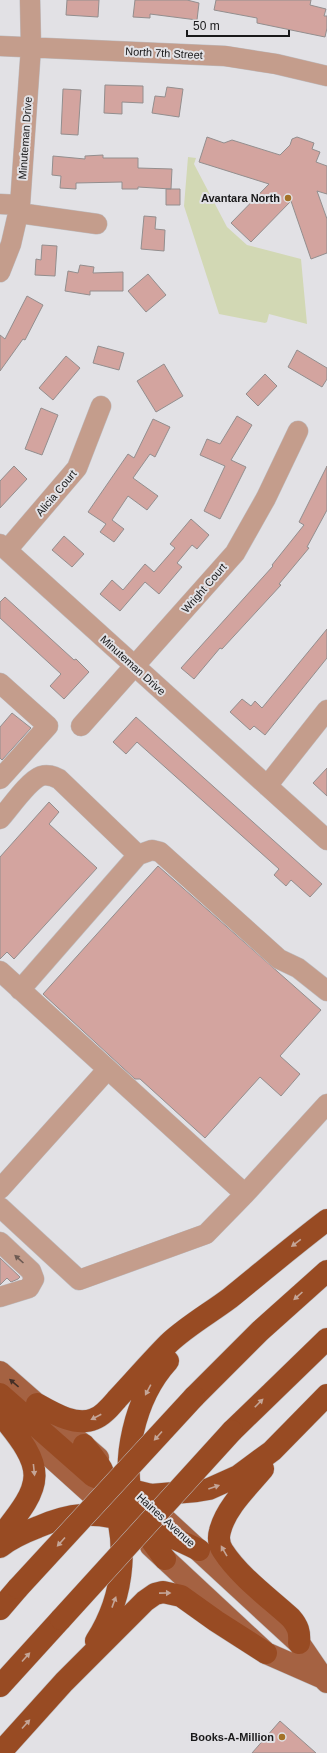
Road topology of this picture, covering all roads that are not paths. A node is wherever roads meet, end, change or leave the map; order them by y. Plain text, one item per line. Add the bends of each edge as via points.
1 (30, 0) edge
2 (0, 46) edge
3 (31, 47) junction
4 (327, 76) edge
5 (0, 204) edge
6 (19, 209) junction
7 (98, 224) dead end
8 (0, 272) edge
9 (101, 406) dead end
10 (298, 431) dead end
11 (4, 547) edge
12 (134, 667) junction
13 (0, 683) edge
14 (327, 710) edge
15 (81, 726) dead end
16 (0, 780) edge
17 (266, 786) junction
18 (0, 820) edge
19 (327, 840) edge
20 (138, 855) junction
21 (0, 971) edge
22 (20, 990) junction
23 (327, 991) edge
24 (107, 1070) junction
25 (327, 1104) edge
26 (0, 1189) edge
27 (245, 1194) junction
28 (2, 1215) edge
29 (327, 1220) edge
30 (0, 1242) edge
31 (60, 1262) junction
32 (327, 1271) edge
33 (0, 1297) edge
34 (229, 1298) junction
35 (0, 1307) edge
36 (327, 1339) edge
37 (0, 1372) edge
38 (0, 1394) edge
39 (327, 1395) edge
40 (38, 1404) junction
41 (0, 1413) edge
42 (84, 1445) junction
43 (106, 1482) junction
44 (132, 1489) junction
45 (119, 1519) junction
46 (144, 1527) junction
47 (0, 1538) edge
48 (0, 1547) edge
49 (199, 1550) junction
50 (165, 1559) junction
51 (0, 1609) edge
52 (299, 1642) junction
53 (266, 1653) junction
54 (326, 1678) edge
55 (64, 1682) junction
56 (0, 1686) edge
57 (0, 1753) edge

1 - 3 street, Minuteman Drive
2 - 3 street, North 7th Street
3 - 4 street, North 7th Street via 225,56
3 - 6 street, Minuteman Drive
5 - 6 street
6 - 7 street
6 - 8 street, Minuteman Drive via 11,244
9 - 11 street, Alicia Court via 78,468
10 - 12 street, Wright Court via 266,498 235,552
11 - 12 street, Minuteman Drive
12 - 15 street, Wright Court
12 - 17 street, Minuteman Drive
13 - 16 street via 48,726
14 - 17 street
17 - 19 street, Minuteman Drive
18 - 20 street via 40,776 50,775 59,779
20 - 22 street
20 - 23 street via 152,850 160,852 279,959 298,968
21 - 22 street
22 - 24 street
24 - 26 street
24 - 27 street
25 - 27 street
27 - 31 street via 206,1234 79,1280
28 - 31 street
29 -> 34 highway
33 -> 30 street via 29,1288 34,1279 31,1271
31 - 35 street via 32,1293 17,1303
32 -> 51 highway, bridge via 260,1331 194,1397
34 -> 40 highway via 169,1343 108,1409 94,1419 70,1419
34 -> 44 highway via 167,1363 149,1388 134,1429 129,1472
56 -> 36 highway, bridge via 232,1431
40 -> 37 main road, Haines Avenue
38 - 43 highway via 72,1459 93,1476
44 -> 39 highway via 151,1495 182,1493 209,1489 238,1476 272,1452
52 -> 39 highway via 300,1633 297,1625 230,1560 222,1550 219,1532 238,1498
40 - 42 main road, Haines Avenue
41 - 45 main road, Haines Avenue
41 -> 47 highway via 31,1457 35,1480 25,1505
42 - 43 highway via 101,1469
42 - 44 main road, Haines Avenue
43 - 44 highway
43 - 45 highway
44 - 46 highway via 135,1510
44 - 49 main road, Haines Avenue
45 - 46 highway
45 - 48 highway via 82,1515 66,1518 34,1528
45 - 50 main road, Haines Avenue
55 -> 45 highway via 105,1625 116,1594 123,1558
46 - 49 highway via 171,1536
46 - 50 highway
49 - 52 main road, Haines Avenue
50 - 53 main road, Haines Avenue
52 - 54 main road, Haines Avenue
53 - 54 main road, Haines Avenue
55 -> 53 highway via 145,1601 163,1592 181,1596
57 -> 55 highway

